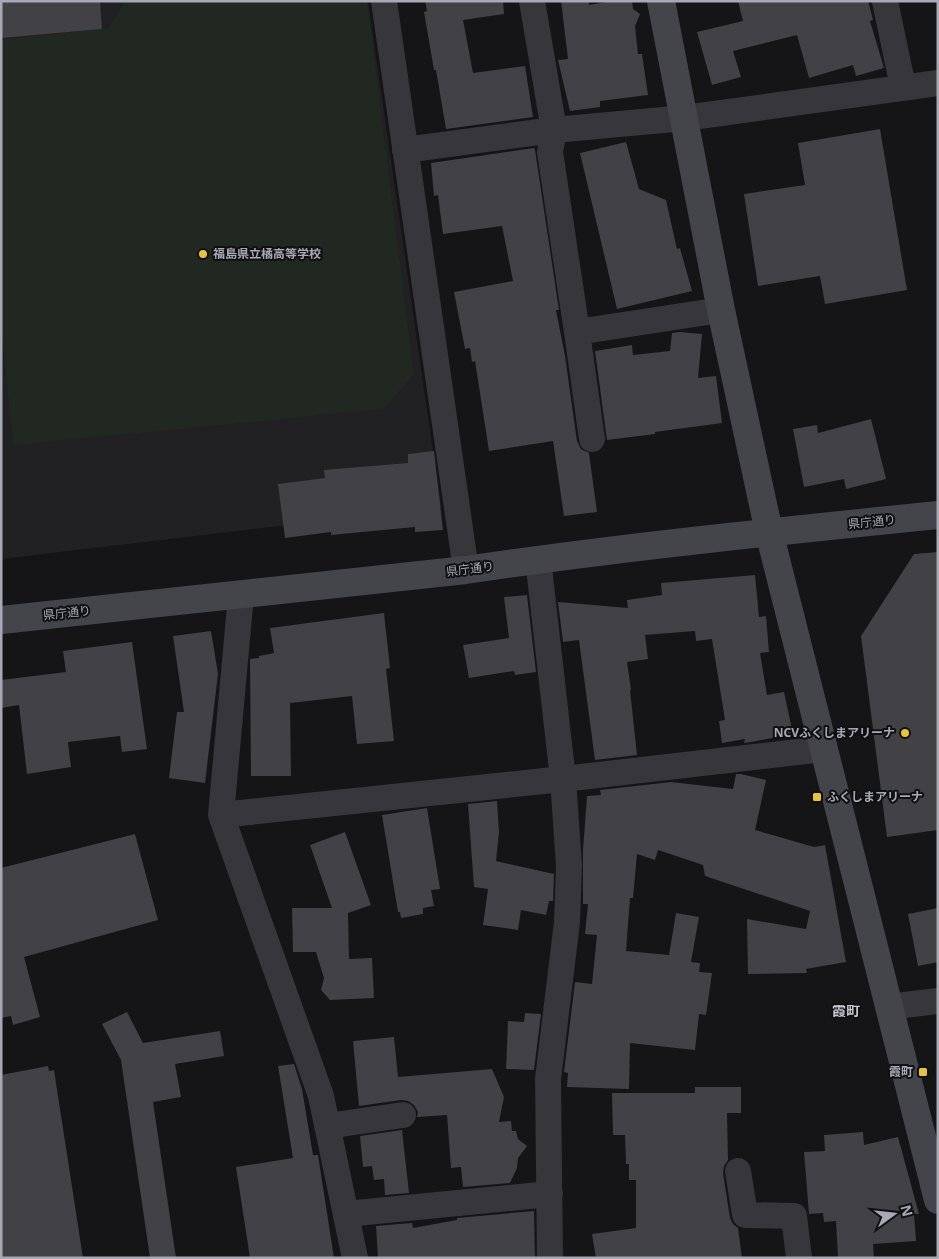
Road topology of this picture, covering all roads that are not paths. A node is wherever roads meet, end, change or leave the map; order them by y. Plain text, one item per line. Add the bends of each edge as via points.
1 (384, 1) edge
2 (532, 1) edge
3 (661, 1) edge
4 (885, 1) edge
5 (938, 83) edge
6 (903, 88) junction
7 (685, 118) junction
8 (554, 130) junction
9 (405, 150) junction
10 (721, 310) junction
11 (577, 332) junction
12 (592, 439) dead end
13 (938, 516) edge
14 (770, 532) junction
15 (538, 559) junction
16 (466, 570) junction
17 (241, 595) junction
18 (1, 620) edge
19 (824, 749) junction
20 (563, 779) junction
21 (220, 815) junction
22 (938, 1002) edge
23 (888, 1007) junction
24 (403, 1116) dead end
25 (327, 1126) junction
26 (738, 1171) dead end
27 (550, 1194) junction
28 (938, 1200) edge
29 (346, 1214) junction
30 (355, 1258) edge
31 (550, 1258) edge
32 (799, 1258) edge

1 - 9 street
2 - 8 street
3 - 7 street
4 - 6 street
5 - 6 street
6 - 7 street
7 - 8 street
7 - 10 street
8 - 9 street
8 - 11 street via 550,152
9 - 16 street
10 - 11 street
10 - 14 street
11 - 12 street
13 - 14 street, 県庁通り
14 - 15 street, 県庁通り
14 - 19 street
15 - 16 street, 県庁通り
15 - 20 street
16 - 17 street, 県庁通り
17 - 18 street, 県庁通り
17 - 21 street
19 - 20 street
19 - 23 street
20 - 21 street
20 - 27 street via 568,866 567,922 548,1079
21 - 25 street via 321,1096
22 - 23 street
23 - 28 street
24 - 25 street
25 - 29 street
26 - 32 street via 745,1215 794,1216
27 - 29 street
27 - 31 street
29 - 30 street

